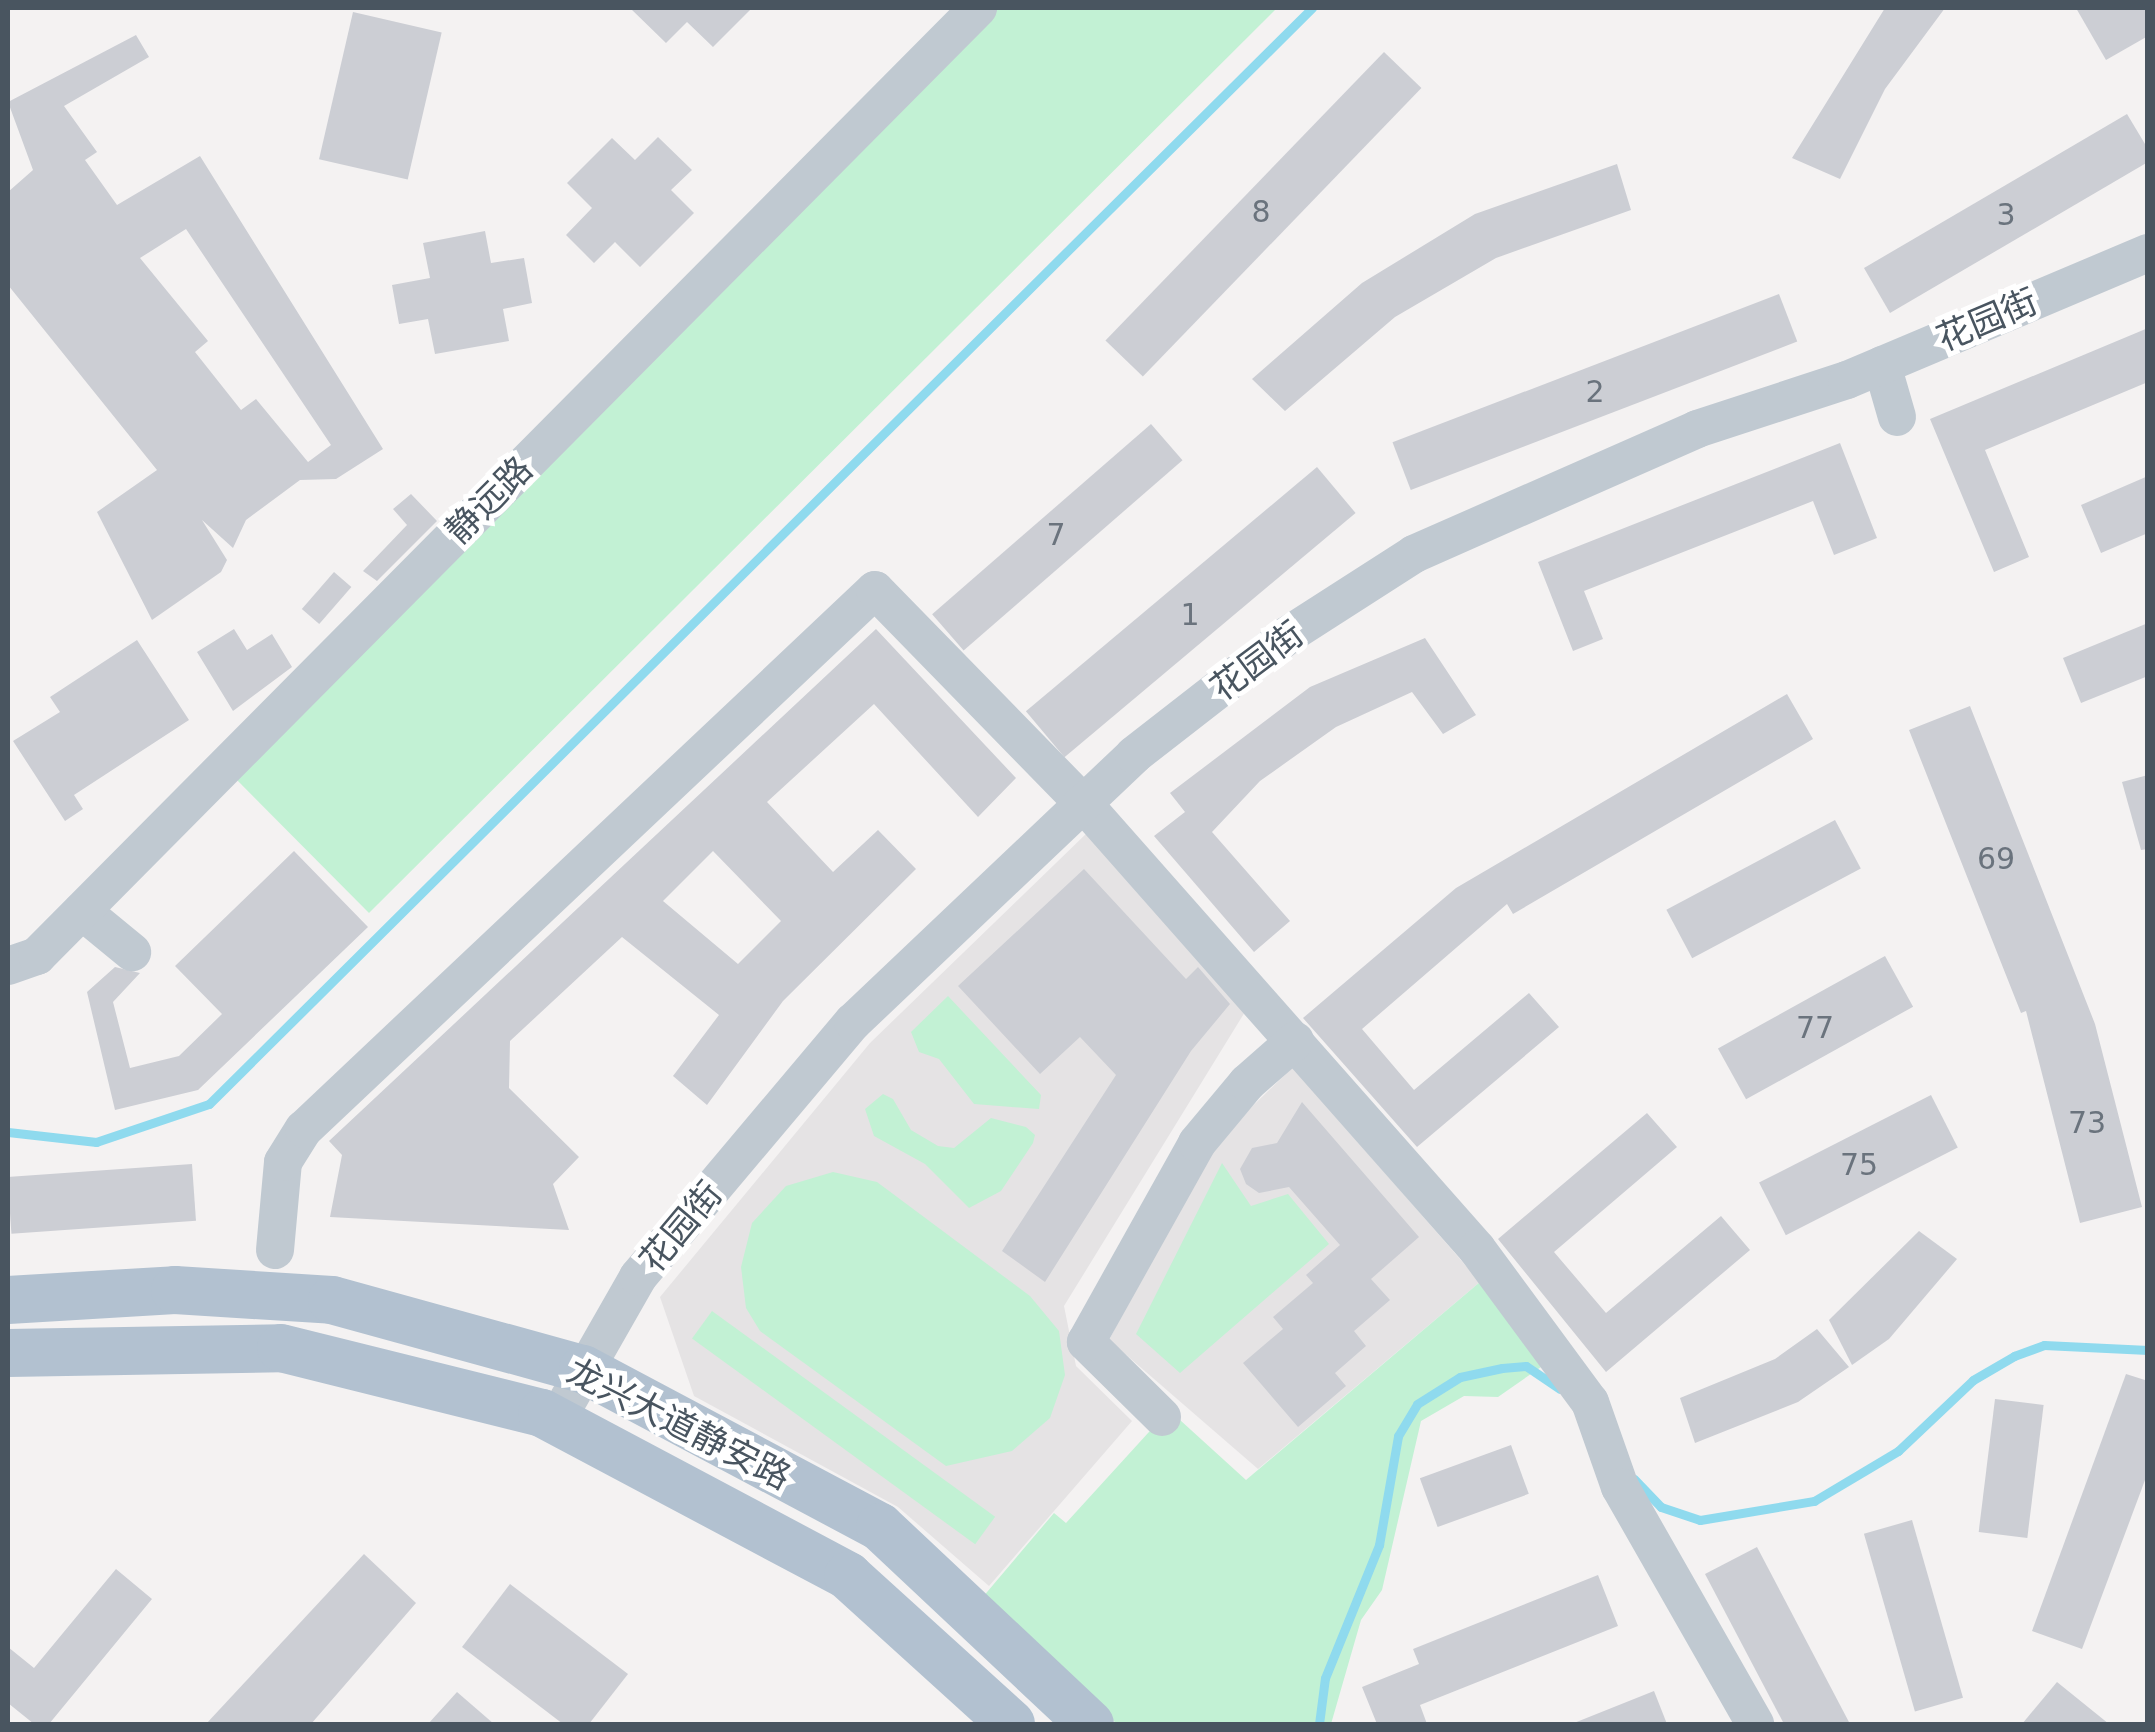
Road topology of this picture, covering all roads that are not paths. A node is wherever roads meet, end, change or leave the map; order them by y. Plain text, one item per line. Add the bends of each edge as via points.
1 (963, 12) edge
2 (2148, 254) edge
3 (1882, 365) junction
4 (1897, 417) dead end
5 (1083, 803) junction
6 (82, 911) junction
7 (132, 952) dead end
8 (8, 966) edge
9 (1295, 1041) junction
10 (276, 1250) dead end
11 (8, 1300) edge
12 (8, 1354) edge
13 (582, 1369) junction
14 (1162, 1418) dead end
15 (556, 1421) junction
16 (1012, 1724) edge
17 (1090, 1724) edge
18 (1754, 1724) edge

1 - 6 street, 静远路
2 - 3 street, 花园街
3 - 4 street
3 - 5 street, 花园街 via 1697,429 1414,554 1288,635
5 - 9 street
5 - 10 street via 875,590 304,1129 282,1162
5 - 13 street, 花园街 via 853,1022 638,1277
6 - 7 street
6 - 8 street, 静远路 via 38,956
9 - 14 street via 1197,1143 1086,1342
9 - 18 street via 1478,1249 1590,1402 1620,1487
11 - 13 main road, 龙兴大道静安路 via 175,1290 332,1300
12 - 15 main road, 龙兴大道静安路 via 281,1348
13 - 15 street, 花园街
13 - 17 main road, 龙兴大道静安路 via 880,1526
15 - 16 main road, 龙兴大道静安路 via 848,1576

